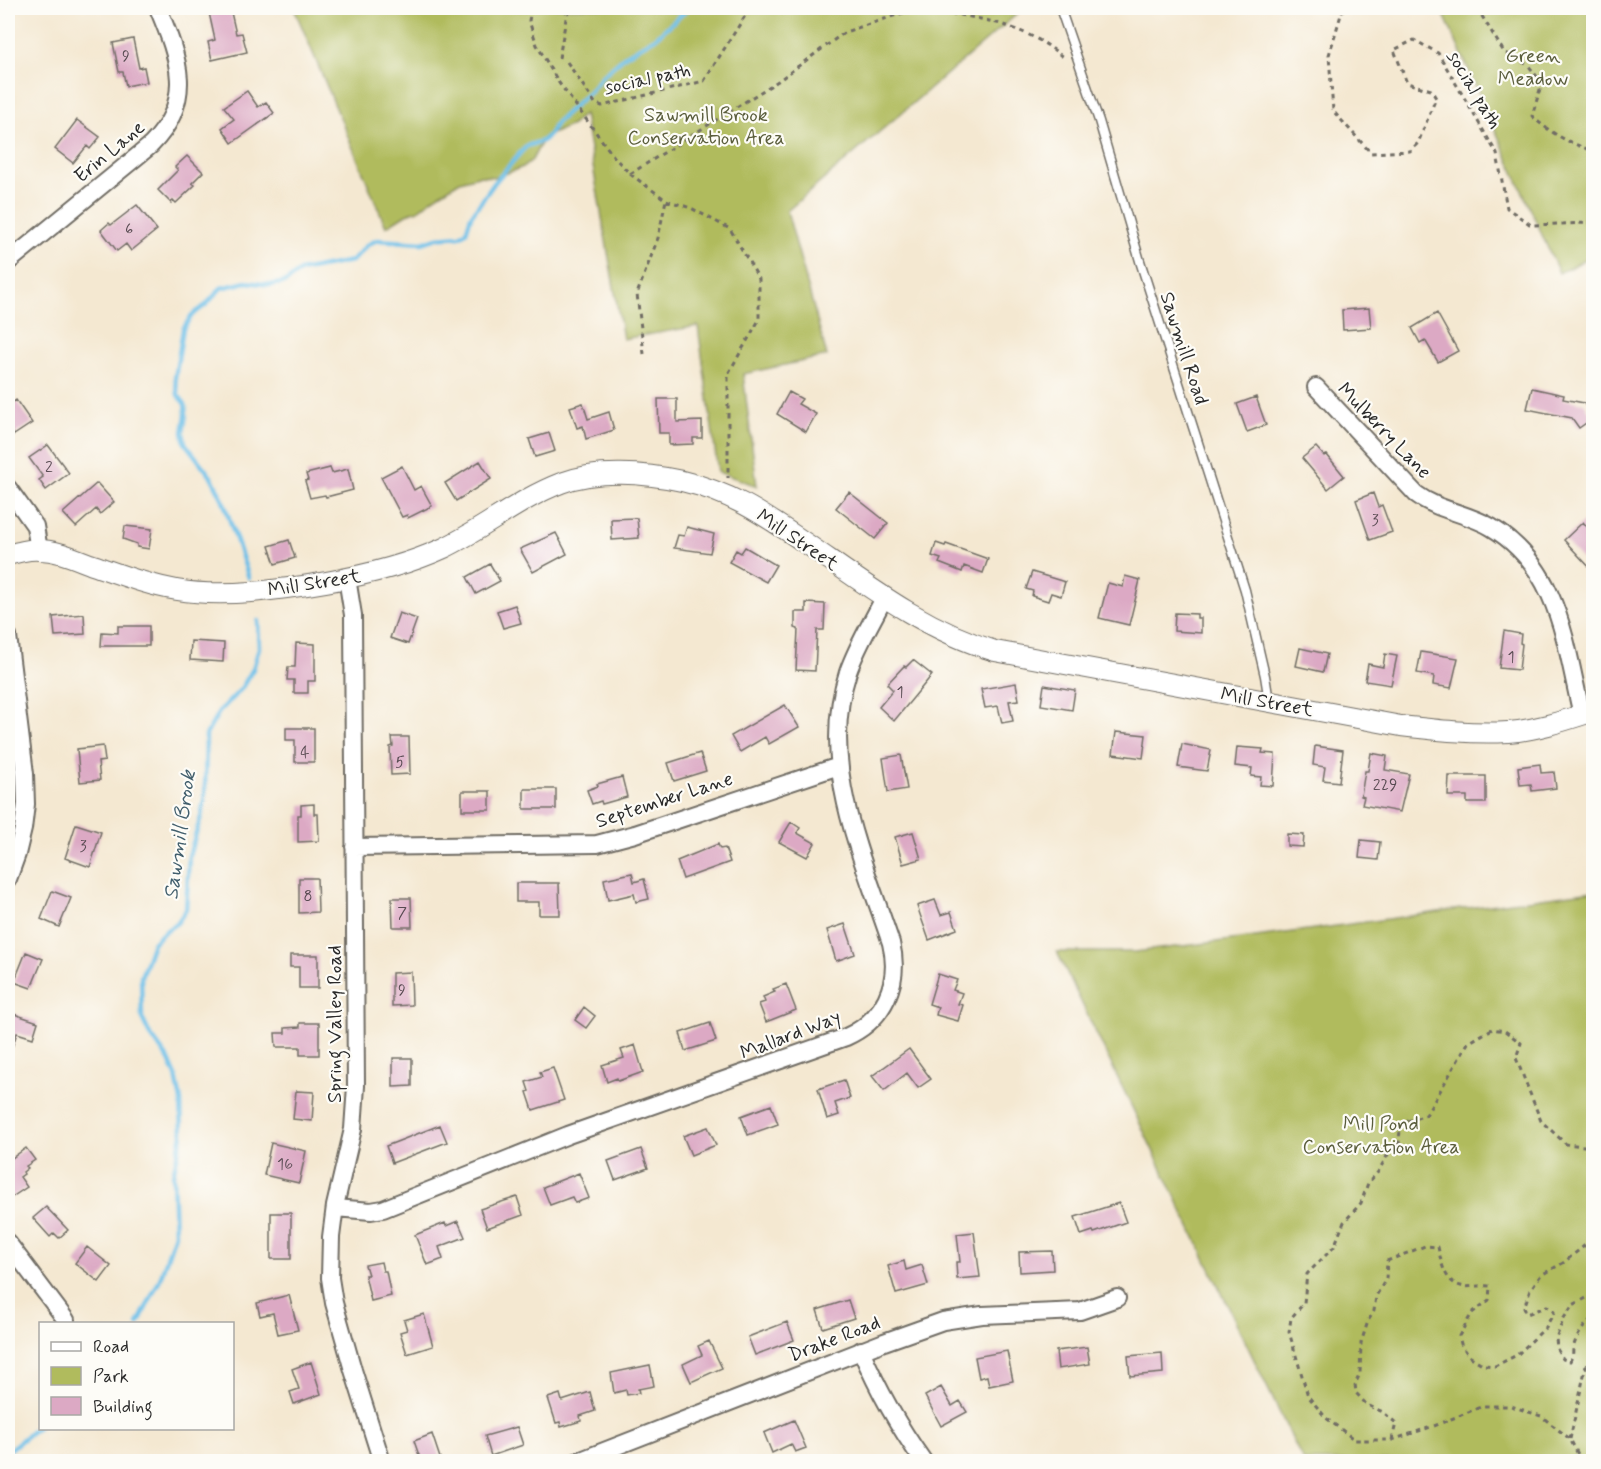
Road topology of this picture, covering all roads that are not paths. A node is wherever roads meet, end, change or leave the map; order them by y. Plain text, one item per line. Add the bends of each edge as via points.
1 (158, 8) edge
2 (1060, 8) edge
3 (8, 262) edge
4 (1316, 387) dead end
5 (8, 488) edge
6 (39, 550) junction
7 (8, 555) edge
8 (347, 578) junction
9 (884, 598) junction
10 (8, 636) edge
11 (1269, 701) junction
12 (1588, 713) edge
13 (839, 766) junction
14 (354, 847) junction
15 (8, 879) edge
16 (335, 1208) junction
17 (8, 1243) edge
18 (1117, 1298) dead end
19 (66, 1320) dead end
20 (861, 1350) junction
21 (382, 1461) edge
22 (576, 1461) edge
23 (924, 1461) edge

1 - 3 street, Erin Lane via 179,69 180,89 171,118 151,145
2 - 11 lane, Sawmill Road via 1245,590
4 - 12 street, Mulberry Lane via 1412,491 1432,504 1491,527 1527,557 1552,596
5 - 6 street via 34,526
6 - 7 street, Mill Street
6 - 8 street, Mill Street via 187,592 264,590
8 - 9 street, Mill Street via 443,548 542,492 573,479 645,476 728,495
8 - 14 street, Spring Valley Road via 353,615
9 - 11 street, Mill Street via 951,636 994,651
9 - 13 street, Mallard Way via 848,672 839,716
10 - 15 street via 26,804
11 - 12 street, Mill Street via 1401,726 1467,732 1528,729
13 - 14 street, September Lane via 597,844
13 - 16 street, Mallard Way via 846,808 894,958 889,995 866,1025 846,1037 568,1135 383,1209
14 - 16 street, Spring Valley Road via 356,1086 353,1129
16 - 21 street, Spring Valley Road via 331,1290
17 - 19 street
18 - 20 street, Drake Road via 1080,1311 963,1317
20 - 22 street, Drake Road
20 - 23 street via 890,1412

